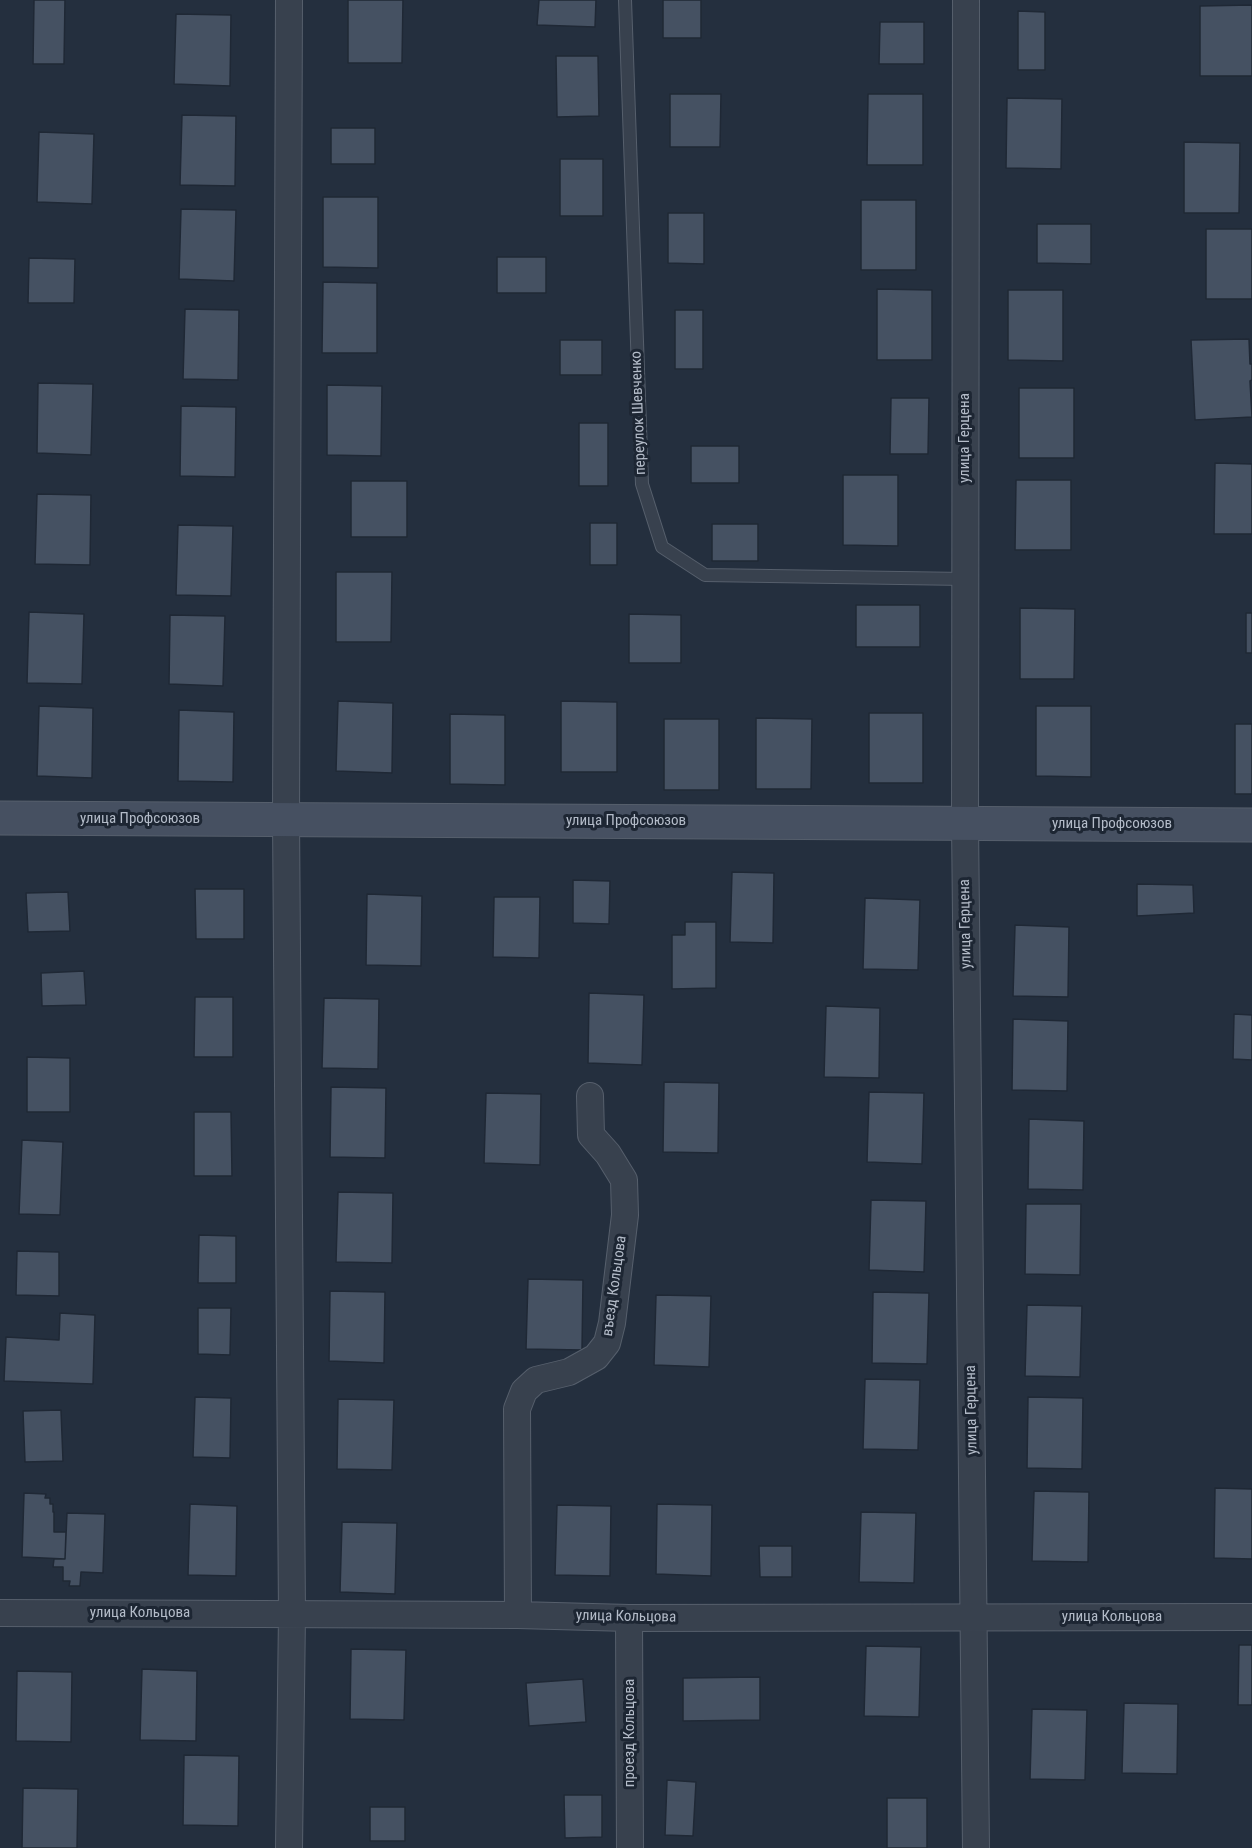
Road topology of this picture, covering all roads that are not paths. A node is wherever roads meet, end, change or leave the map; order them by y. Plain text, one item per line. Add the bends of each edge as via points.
1 (289, 0) edge
2 (625, 0) edge
3 (966, 0) edge
4 (965, 579) junction
5 (0, 818) edge
6 (286, 819) junction
7 (965, 823) junction
8 (1252, 825) edge
9 (590, 1096) dead end
10 (0, 1613) edge
11 (292, 1614) junction
12 (518, 1615) junction
13 (974, 1617) junction
14 (1252, 1617) edge
15 (629, 1618) junction
16 (289, 1848) edge
17 (630, 1848) edge
18 (976, 1848) edge

1 - 6 street
2 - 4 lane, переулок Шевченко via 642,484 662,547 705,575
3 - 4 street, улица Герцена
4 - 7 street, улица Герцена
5 - 6 street, улица Профсоюзов
6 - 7 street, улица Профсоюзов
6 - 11 street
7 - 8 street, улица Профсоюзов
7 - 13 street, улица Герцена
9 - 12 street, въезд Кольцова via 591,1135 624,1180 625,1215 612,1323 607,1343 596,1357 569,1372 536,1380 524,1391 517,1409
10 - 11 street, улица Кольцова
11 - 12 street, улица Кольцова
11 - 16 street
12 - 15 street, улица Кольцова
13 - 14 street, улица Кольцова
13 - 15 street, улица Кольцова
13 - 18 street, улица Герцена
15 - 17 street, проезд Кольцова

